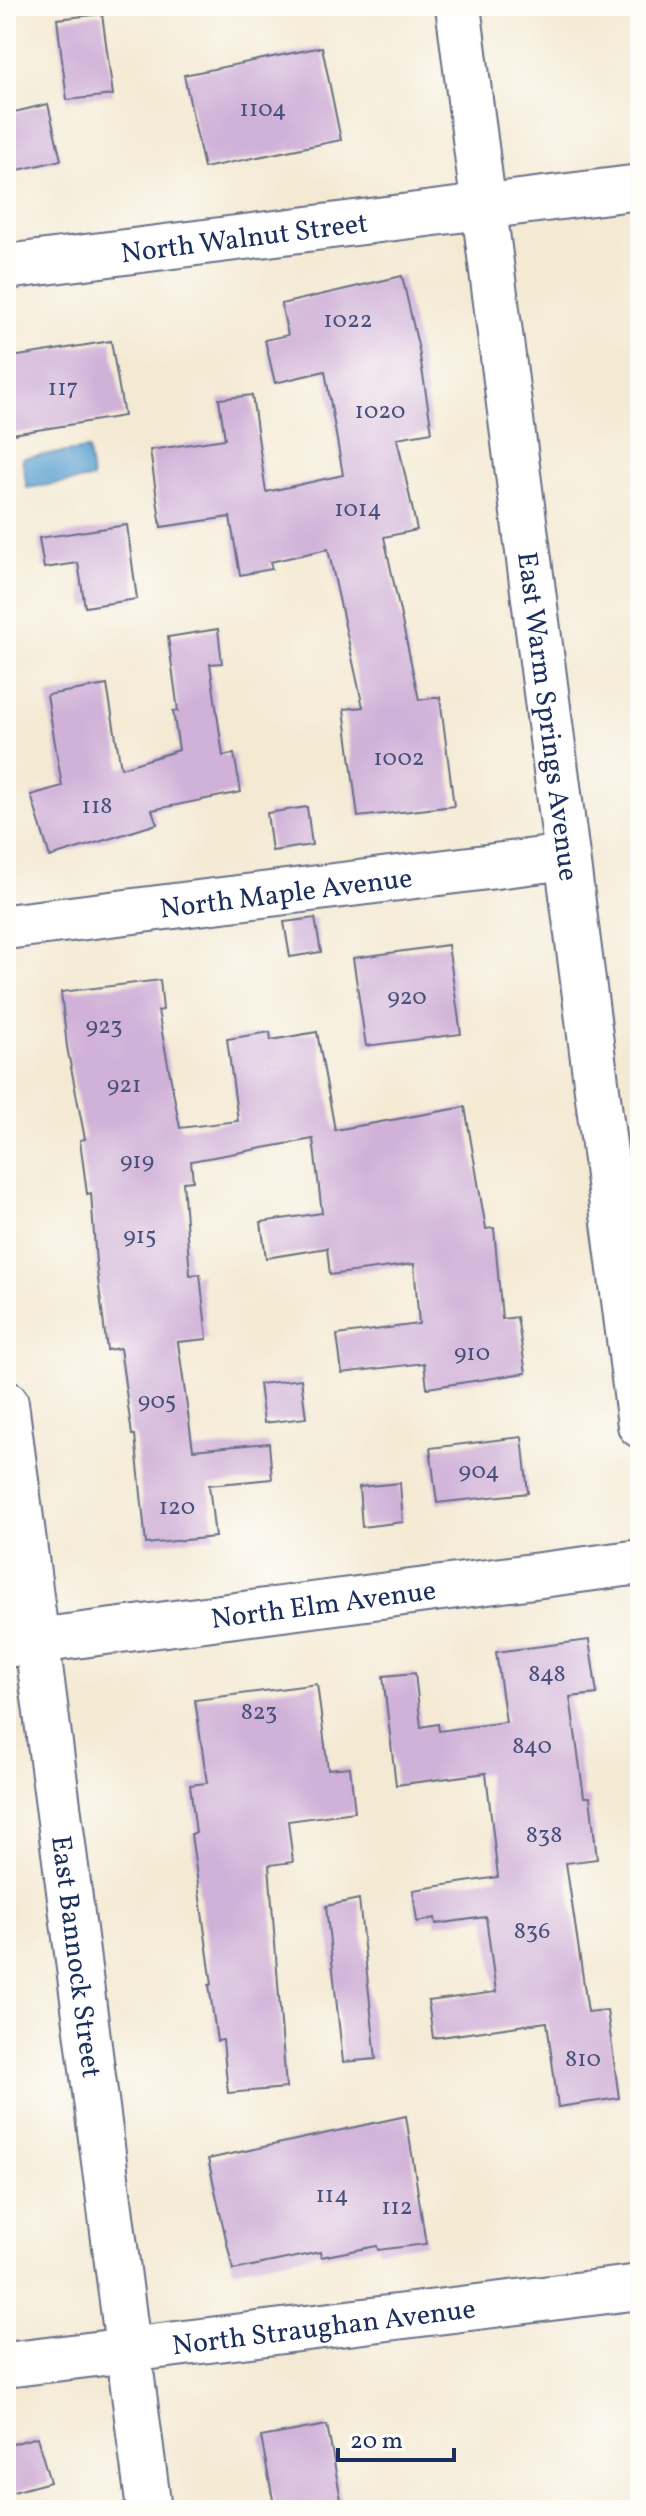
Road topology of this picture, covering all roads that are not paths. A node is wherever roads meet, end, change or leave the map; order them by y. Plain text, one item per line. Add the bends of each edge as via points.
1 (458, 6) edge
2 (640, 187) edge
3 (484, 207) junction
4 (6, 267) edge
5 (567, 857) junction
6 (6, 927) edge
7 (6, 1403) edge
8 (640, 1425) edge
9 (640, 1562) edge
10 (22, 1643) edge
11 (640, 2287) edge
12 (128, 2351) junction
13 (6, 2365) edge
14 (149, 2510) edge

1 - 3 street, East Warm Springs Avenue
2 - 3 street, North Walnut Street
3 - 4 street, North Walnut Street
3 - 5 street, East Warm Springs Avenue
5 - 6 street, North Maple Avenue
5 - 8 street, East Warm Springs Avenue
7 - 10 street, East Bannock Street
9 - 10 street, North Elm Avenue
10 - 12 street, East Bannock Street
11 - 12 street, North Straughan Avenue
12 - 13 street, North Straughan Avenue
12 - 14 street, East Bannock Street

